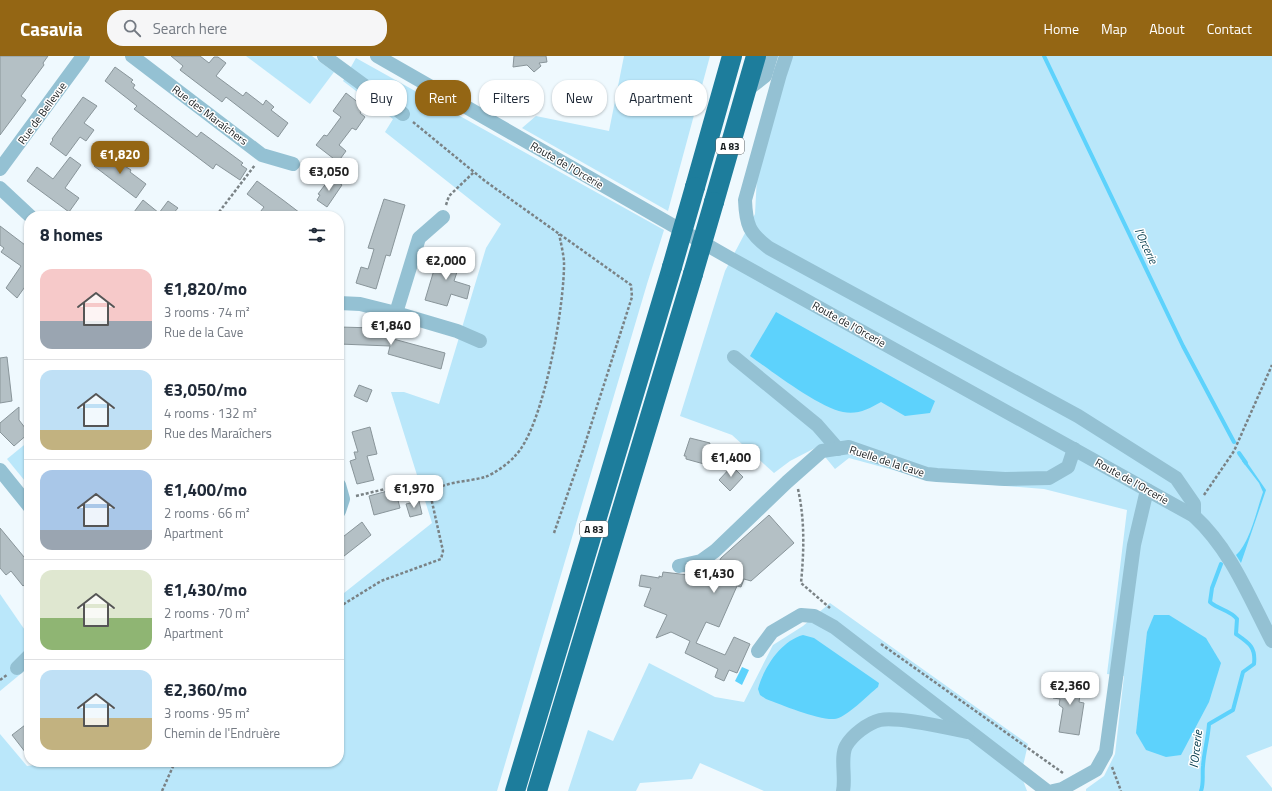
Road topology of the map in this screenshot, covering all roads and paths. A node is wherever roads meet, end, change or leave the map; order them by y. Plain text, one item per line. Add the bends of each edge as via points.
1 (84, 56) edge
2 (132, 56) edge
3 (324, 56) edge
4 (376, 56) edge
5 (732, 56) edge
6 (756, 56) edge
7 (771, 56) edge
8 (786, 56) edge
9 (357, 80) edge
10 (747, 90) junction
11 (405, 116) edge
12 (262, 155) junction
13 (293, 164) dead end
14 (0, 169) edge
15 (474, 172) junction
16 (0, 188) edge
17 (25, 211) edge
18 (220, 211) edge
19 (442, 217) joint
20 (559, 233) junction
21 (344, 303) edge
22 (396, 313) junction
23 (480, 341) dead end
24 (734, 357) dead end
25 (1272, 365) edge
26 (838, 449) junction
27 (1074, 449) junction
28 (0, 470) edge
29 (795, 475) junction
30 (1147, 490) junction
31 (430, 493) junction
32 (344, 497) edge
33 (24, 500) edge
34 (1194, 510) junction
35 (554, 533) dead end
36 (679, 566) dead end
37 (344, 604) edge
38 (836, 613) dead end
39 (875, 640) dead end
40 (1272, 641) edge
41 (758, 651) dead end
42 (24, 661) edge
43 (18, 668) dead end
44 (972, 733) junction
45 (1106, 752) junction
46 (173, 767) edge
47 (1075, 782) junction
48 (162, 791) edge
49 (515, 791) edge
50 (537, 791) edge
51 (843, 791) edge
52 (1047, 791) edge
53 (1053, 791) edge
54 (1121, 791) edge

1 - 14 street, Rue de Bellevue
2 - 12 street, Rue des Maraîchers
3 - 9 street
4 - 27 street, Route de l'Orcerie via 728,257
5 - 49 highway, A 83, bridge via 672,267
6 - 10 highway, A 83
7 - 10 street via 765,76
8 - 34 street via 746,200 746,217 754,237 769,248 1078,416 1176,478
10 - 50 highway, A 83, bridge
11 - 15 path
12 - 13 street, Rue des Maraîchers
12 - 18 path
15 - 19 path via 449,196
15 - 20 path
16 - 17 street
19 - 22 street via 419,238
20 - 31 path via 564,260 561,306 547,379 531,430 516,456 487,476 442,487
20 - 35 path via 631,285 632,297
21 - 22 street via 360,304
22 - 23 street via 457,331
24 - 26 street via 817,425
25 - 34 path via 1234,451
26 - 27 street, Ruelle de la Cave via 849,447 927,474 1005,479 1049,478 1068,467
26 - 29 street, Ruelle de la Cave via 822,451
27 - 30 street, Route de l'Orcerie
28 - 33 street
29 - 36 street, Ruelle de la Cave via 715,551 701,561
29 - 38 path via 802,510 805,547 801,583
30 - 34 street, Route de l'Orcerie
30 - 45 street via 1134,545
31 - 32 path via 427,479
31 - 37 path via 443,551 441,559 381,581
34 - 40 street, Route de l'Orcerie via 1228,556
39 - 47 path
41 - 44 street via 772,632 801,615 814,616 834,627
42 - 43 street
44 - 51 street via 909,721 880,720 863,728 846,746 846,781
44 - 52 street
45 - 47 street via 1096,770
45 - 54 path
46 - 48 path
47 - 53 street

